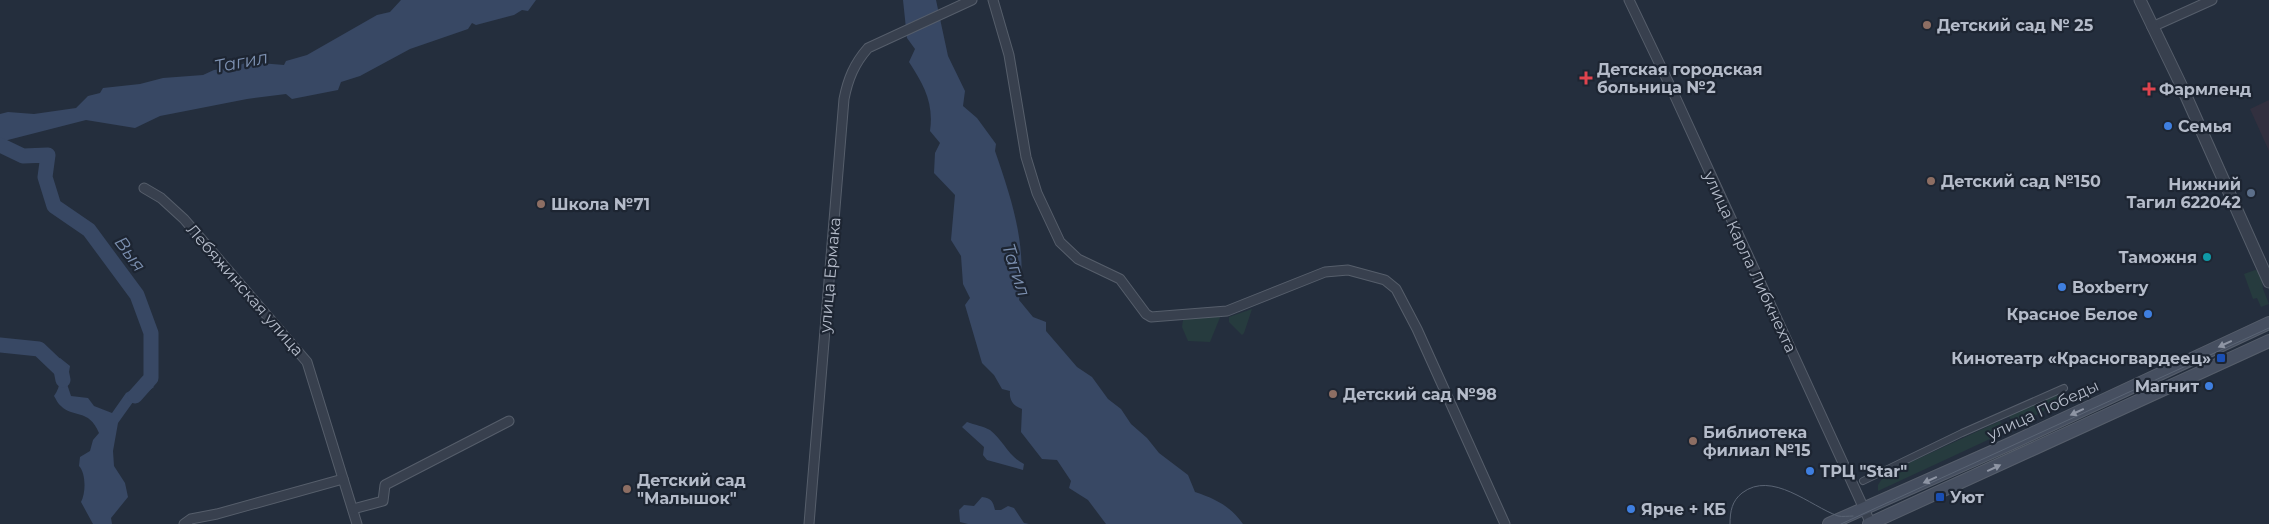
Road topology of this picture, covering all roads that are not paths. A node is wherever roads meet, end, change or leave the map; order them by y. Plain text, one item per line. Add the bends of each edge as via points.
1 (993, 0) edge
2 (1629, 0) edge
3 (2140, 0) edge
4 (2212, 0) edge
5 (968, 2) edge
6 (2152, 27) junction
7 (144, 188) dead end
8 (2269, 282) edge
9 (2269, 323) edge
10 (2269, 341) edge
11 (2064, 388) dead end
12 (509, 421) dead end
13 (343, 479) junction
14 (1863, 481) dead end
15 (1864, 508) junction
16 (353, 509) junction
17 (184, 524) edge
18 (357, 524) edge
19 (809, 524) edge
20 (1504, 524) edge
21 (1829, 524) edge
22 (1870, 524) edge

1 - 20 street via 1009,55 1026,157 1037,193 1060,242 1078,259 1120,280 1151,317 1227,311 1325,272 1348,270 1385,280 1396,289 1417,329
2 - 15 street, улица Карла Либкнехта
3 - 6 street
4 - 6 street
5 - 19 street, улица Ермака via 868,48 848,77
6 - 8 street
7 - 13 street, Лебяжинская улица via 161,198 184,219 307,362
9 -> 15 main road, улица Победы
22 -> 10 main road, улица Победы
11 - 14 street
12 - 16 street via 385,485 383,501
13 - 16 street, Лебяжинская улица
13 - 17 street via 191,519
15 - 21 main road, улица Победы
15 - 22 street, улица Карла Либкнехта
16 - 18 street, Лебяжинская улица

